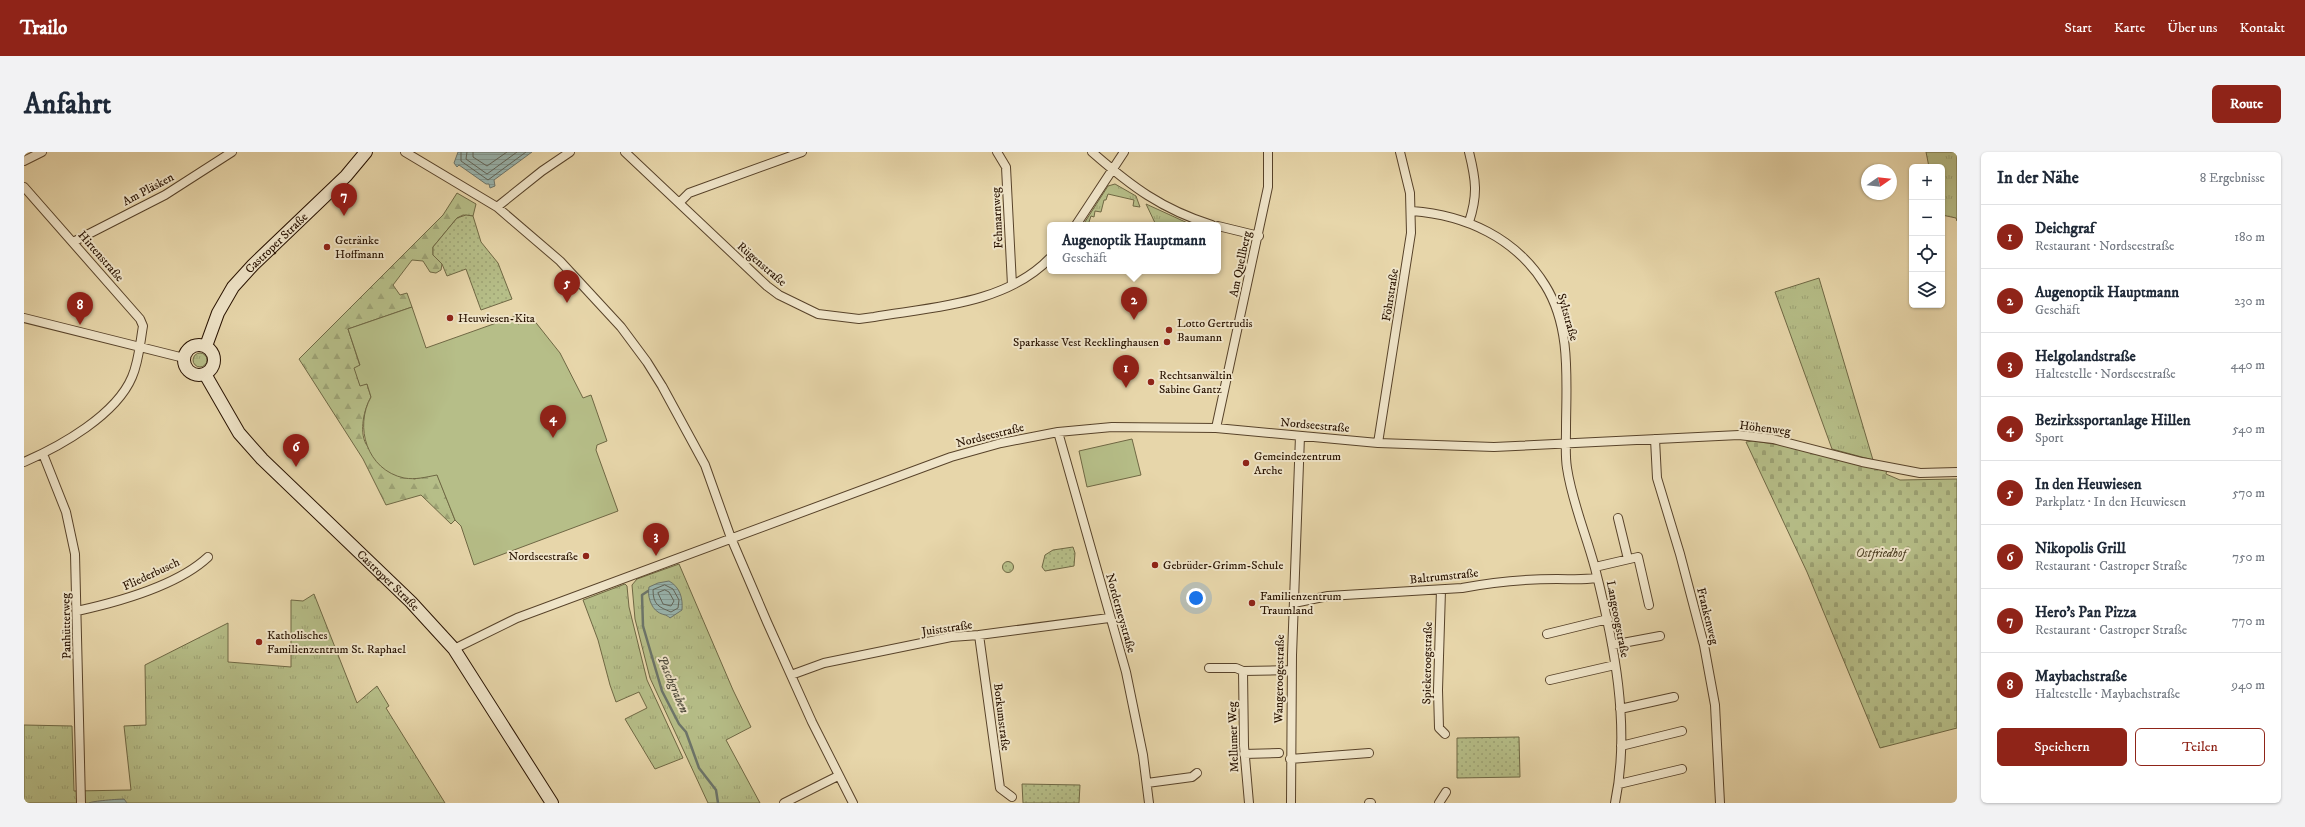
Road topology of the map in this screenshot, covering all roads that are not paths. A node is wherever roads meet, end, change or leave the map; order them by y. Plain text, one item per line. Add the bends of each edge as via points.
1 (42, 152) edge
2 (232, 152) edge
3 (366, 152) edge
4 (404, 152) edge
5 (570, 152) edge
6 (625, 152) edge
7 (802, 152) edge
8 (997, 152) edge
9 (1092, 152) edge
10 (1124, 152) edge
11 (1268, 152) edge
12 (1400, 152) edge
13 (1469, 152) edge
14 (24, 161) edge
15 (1112, 170) junction
16 (24, 187) edge
17 (679, 203) junction
18 (497, 208) junction
19 (1412, 211) junction
20 (1078, 222) edge
21 (1204, 222) edge
22 (1469, 222) junction
23 (1221, 227) edge
24 (1258, 236) junction
25 (73, 242) junction
26 (1047, 260) edge
27 (1012, 285) junction
28 (24, 318) edge
29 (206, 346) junction
30 (140, 347) junction
31 (184, 358) junction
32 (205, 374) junction
33 (1216, 428) junction
34 (1058, 432) junction
35 (1300, 436) junction
36 (1655, 439) junction
37 (1378, 443) junction
38 (1566, 443) junction
39 (43, 454) junction
40 (24, 462) edge
41 (1957, 472) edge
42 (1618, 518) dead end
43 (731, 538) junction
44 (208, 557) dead end
45 (1628, 559) junction
46 (1595, 567) junction
47 (1597, 578) junction
48 (1441, 590) junction
49 (1294, 603) junction
50 (1649, 605) dead end
51 (78, 611) junction
52 (1109, 618) junction
53 (1608, 619) junction
54 (1547, 634) dead end
55 (979, 636) junction
56 (1660, 636) dead end
57 (1612, 645) junction
58 (454, 649) junction
59 (1615, 666) junction
60 (1209, 668) dead end
61 (1292, 670) junction
62 (1244, 671) junction
63 (791, 675) junction
64 (1550, 680) dead end
65 (1674, 696) dead end
66 (1620, 709) junction
67 (1682, 732) dead end
68 (1445, 734) dead end
69 (1620, 746) junction
70 (1279, 753) dead end
71 (1369, 753) dead end
72 (1244, 754) junction
73 (1290, 758) junction
74 (1682, 769) dead end
75 (1197, 773) dead end
76 (838, 776) junction
77 (1147, 783) junction
78 (1619, 784) junction
79 (1446, 792) dead end
80 (1012, 797) dead end
81 (81, 803) edge
82 (552, 803) edge
83 (784, 803) edge
84 (853, 803) edge
85 (1149, 803) edge
86 (1250, 803) edge
87 (1291, 803) edge
88 (1439, 803) edge
89 (1615, 803) edge
90 (1720, 803) edge

1 - 14 street
2 - 25 street, Am Pläsken via 165,195
3 - 29 main road, Castroper Straße via 346,176 233,287 218,313
4 - 18 street
5 - 18 street
6 - 17 street, Rügenstraße
7 - 17 street via 689,193
8 - 27 street, Fehmarnweg via 1006,167
9 - 15 street
10 - 15 street
11 - 24 street, Am Quellberg via 1268,187
12 - 19 street, Föhrstraße
13 - 22 street via 1476,190 1475,204
15 - 20 street
15 - 21 street via 1168,209
16 - 25 street, Hirtenstraße
17 - 27 street, Rügenstraße via 766,286 797,305 818,314 874,317 987,296
18 - 43 street via 560,261 621,327 647,362 705,465
19 - 22 street, Syltstraße
19 - 37 street, Föhrstraße via 1408,255
22 - 38 street, Syltstraße via 1507,243 1522,255 1534,268 1554,303 1566,352
23 - 24 street
24 - 33 street, Am Quellberg
25 - 30 street, Hirtenstraße via 140,319 143,326
26 - 27 street, Rügenstraße
28 - 30 street
29 - 31 main road via 192,346
29 - 32 main road via 212,351 215,360 212,368
30 - 31 street
30 - 39 street, Hirtenstraße via 133,376 122,396 82,430
31 - 32 main road via 188,370 196,374
32 - 58 main road, Castroper Straße via 239,433 262,459 411,602
33 - 34 street, Nordseestraße via 1112,427
33 - 35 street, Nordseestraße
34 - 43 street, Nordseestraße via 994,444 951,457
34 - 52 street, Norderneystraße
35 - 37 street, Nordseestraße
35 - 49 street, Wangeroogestraße
36 - 38 street, Höhenweg
36 - 41 street, Höhenweg via 1749,436 1773,439 1862,462 1920,473
36 - 90 street, Frankenweg via 1657,478 1704,645 1715,705
37 - 38 street, Nordseestraße via 1494,447
38 - 46 street, Langeoogstraße via 1566,465 1571,491
39 - 40 street, Hirtenstraße
39 - 51 street, Panhütterweg via 59,492 71,535 77,576
42 - 45 street
43 - 58 street, Nordseestraße via 517,618
43 - 63 street
44 - 51 street, Fliederbusch via 142,593
45 - 46 street
45 - 50 street via 1638,557
46 - 47 street, Langeoogstraße
47 - 48 street, Baltrumstraße via 1483,584
47 - 53 street, Langeoogstraße
48 - 49 street, Baltrumstraße via 1328,596
48 - 68 street, Spiekeroogstraße via 1439,728
49 - 61 street, Wangeroogestraße
51 - 81 street, Panhütterweg
52 - 55 street, Juiststraße
52 - 77 street, Norderneystraße via 1126,672
53 - 54 street
53 - 57 street, Langeoogstraße
55 - 63 street, Juiststraße via 951,637 824,663
55 - 80 street, Borkumstraße via 1000,788
56 - 57 street
57 - 59 street, Langeoogstraße
58 - 82 main road, Castroper Straße
59 - 64 street
59 - 66 street, Langeoogstraße
60 - 62 street via 1236,668
61 - 62 street
61 - 73 street, Wangeroogestraße
62 - 72 street, Mellumer Weg
63 - 76 street
65 - 66 street
66 - 69 street, Langeoogstraße
67 - 69 street
69 - 78 street, Langeoogstraße
70 - 72 street
71 - 73 street
72 - 86 street, Mellumer Weg
73 - 87 street, Wangeroogestraße
74 - 78 street
75 - 77 street via 1192,778
76 - 83 street
76 - 84 street
77 - 85 street, Norderneystraße
78 - 89 street, Langeoogstraße
79 - 88 street

